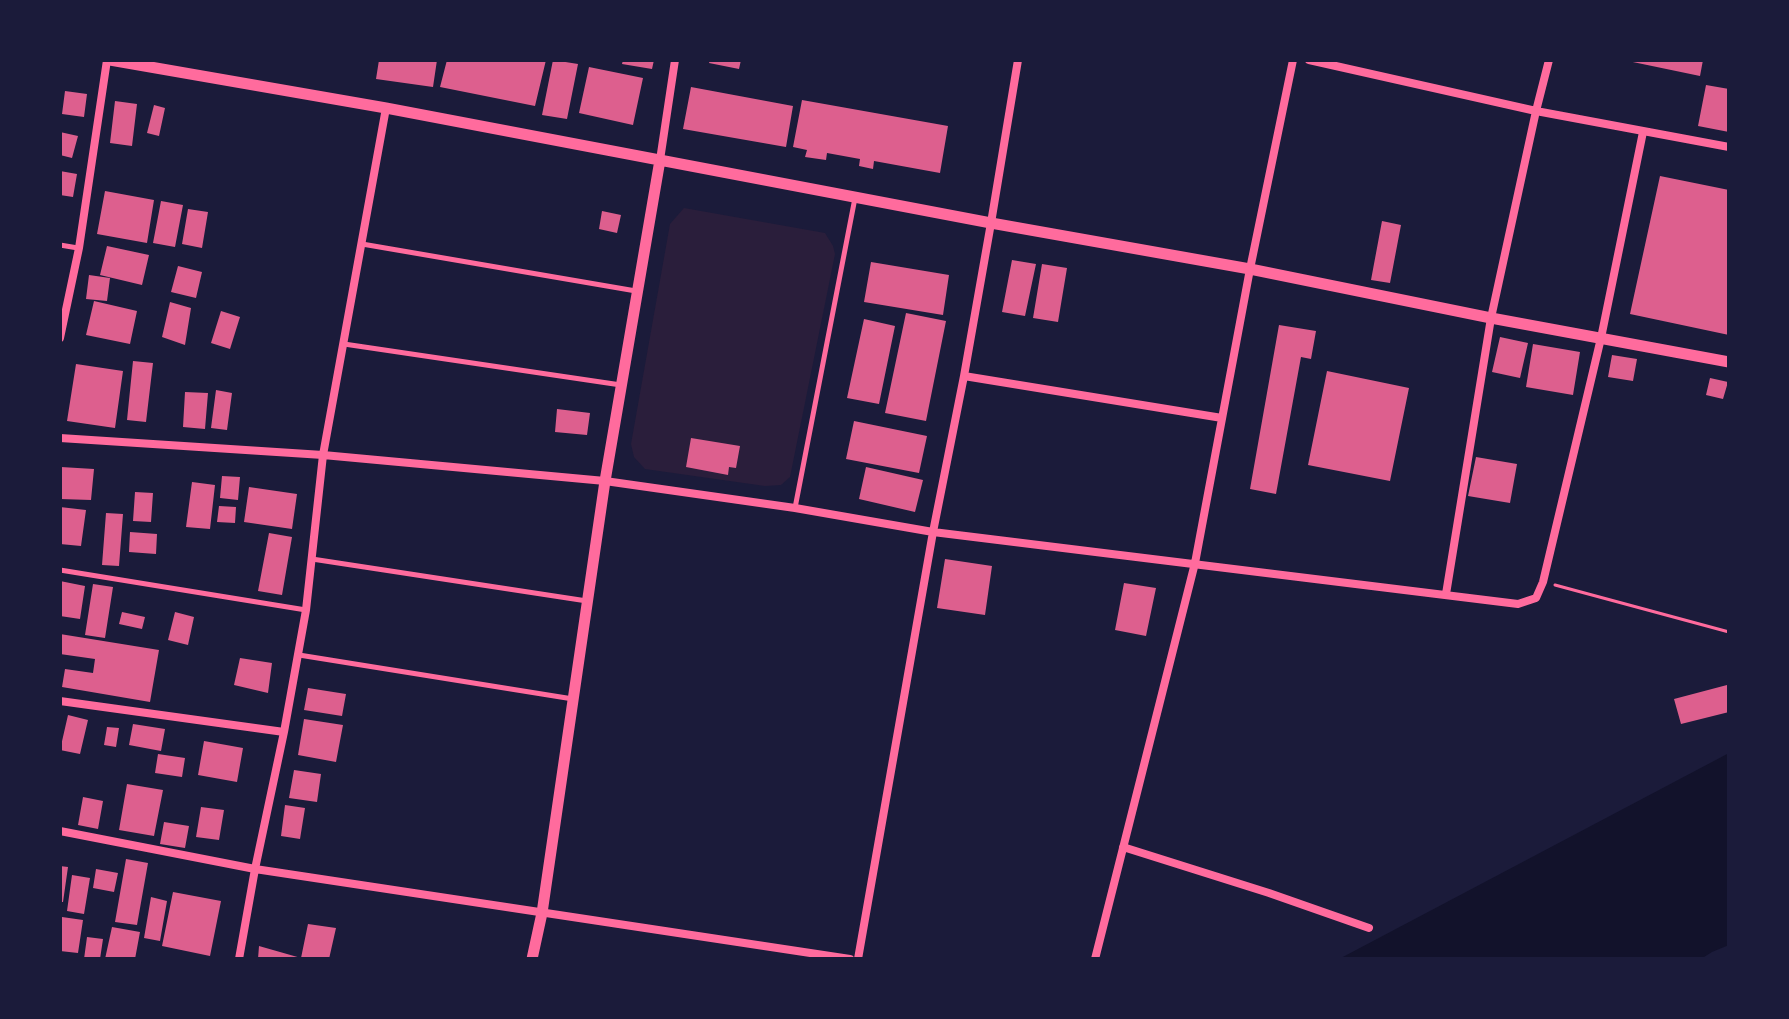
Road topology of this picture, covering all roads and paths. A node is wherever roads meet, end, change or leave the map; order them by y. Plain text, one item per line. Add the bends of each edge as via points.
1 (108, 60) edge
2 (675, 60) edge
3 (1018, 60) edge
4 (1293, 60) edge
5 (1309, 60) edge
6 (1549, 60) edge
7 (386, 108) junction
8 (1536, 111) junction
9 (1643, 132) junction
10 (1729, 147) edge
11 (660, 160) junction
12 (855, 197) junction
13 (991, 223) junction
14 (361, 244) junction
15 (60, 245) edge
16 (79, 248) junction
17 (1250, 269) junction
18 (637, 292) junction
19 (1491, 318) junction
20 (60, 338) edge
21 (1601, 338) junction
22 (343, 344) junction
23 (1729, 362) edge
24 (964, 376) junction
25 (621, 385) junction
26 (1222, 418) junction
27 (60, 438) edge
28 (323, 455) junction
29 (605, 481) junction
30 (795, 508) junction
31 (933, 532) junction
32 (311, 559) junction
33 (1195, 563) junction
34 (60, 570) edge
35 (1543, 582) junction
36 (1446, 594) junction
37 (587, 601) junction
38 (306, 610) junction
39 (1729, 632) edge
40 (298, 654) junction
41 (573, 699) junction
42 (60, 701) edge
43 (284, 732) junction
44 (60, 831) edge
45 (1123, 847) junction
46 (255, 869) junction
47 (542, 913) junction
48 (1369, 928) dead end
49 (239, 959) edge
50 (532, 959) edge
51 (850, 959) edge
52 (858, 959) edge
53 (1095, 959) edge

1 - 7 street
1 - 16 street
2 - 11 street
3 - 13 street
4 - 17 street
5 - 8 street
6 - 8 street
7 - 11 street
7 - 14 street
8 - 9 street
8 - 19 street
9 - 10 street
9 - 21 street
11 - 12 street
11 - 18 street
12 - 13 street
12 - 30 lane
13 - 17 street
13 - 24 street
14 - 18 lane
14 - 22 street
15 - 16 lane
16 - 20 street
17 - 19 street
17 - 26 street
18 - 25 street
19 - 21 street
19 - 36 street
21 - 23 street
21 - 35 street
22 - 25 lane
22 - 28 street
24 - 26 street
24 - 31 street
25 - 29 street
26 - 33 street
27 - 28 street
28 - 29 street
28 - 32 street
29 - 30 street
29 - 37 street
30 - 31 street
31 - 33 street
31 - 52 street
32 - 37 lane
32 - 38 street
33 - 36 street
33 - 45 street
34 - 38 lane
35 - 36 street via 1536,598 1518,604
35 - 39 path
37 - 41 street
38 - 40 street
40 - 41 lane
40 - 43 street
41 - 47 street
42 - 43 street
43 - 46 street
44 - 46 street
45 - 48 street
45 - 53 street
46 - 47 street
46 - 49 street
47 - 50 street
47 - 51 street

